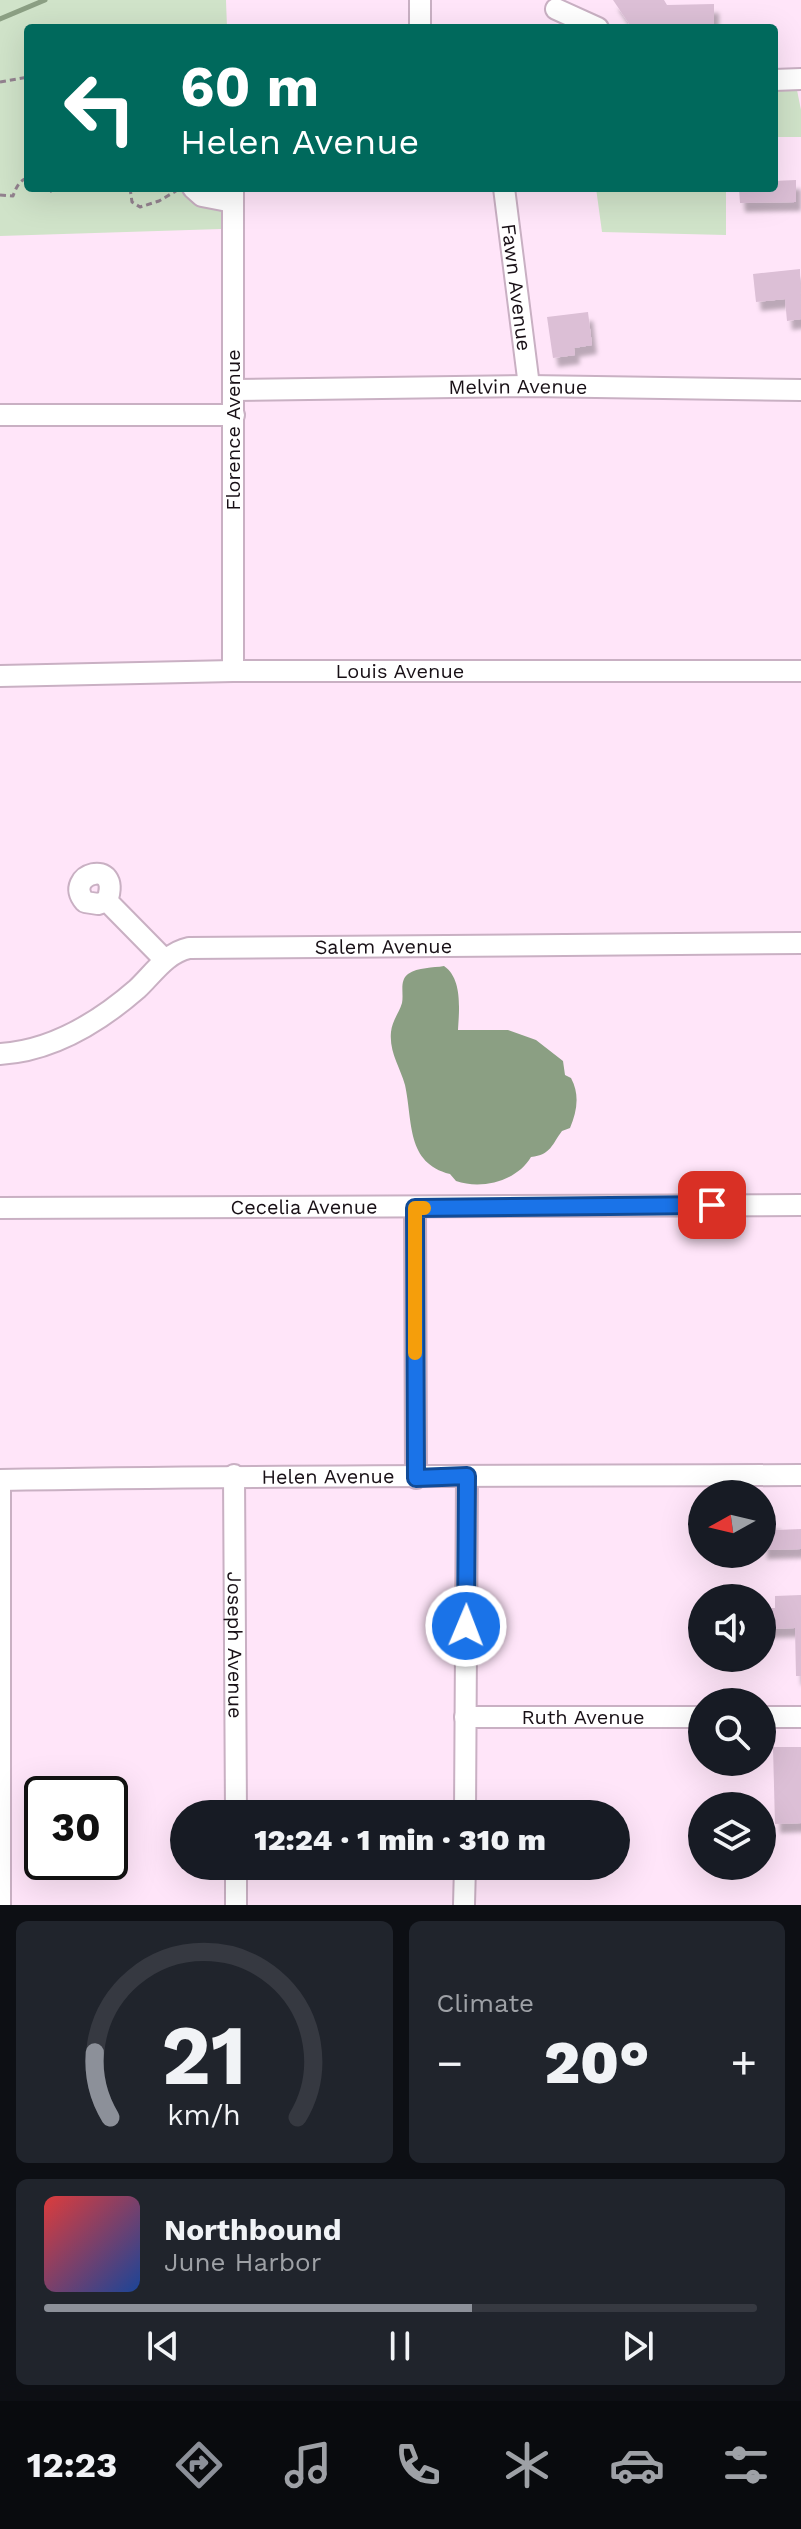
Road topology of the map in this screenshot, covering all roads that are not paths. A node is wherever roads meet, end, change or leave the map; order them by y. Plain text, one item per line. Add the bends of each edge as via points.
1 (420, 0) edge
2 (556, 9) dead end
3 (420, 24) edge
4 (589, 24) edge
5 (801, 79) edge
6 (778, 80) edge
7 (198, 192) edge
8 (505, 192) edge
9 (233, 195) edge
10 (529, 386) junction
11 (234, 390) junction
12 (801, 390) edge
13 (0, 415) edge
14 (234, 415) junction
15 (233, 671) junction
16 (801, 671) edge
17 (0, 676) edge
18 (107, 901) dead end
19 (801, 943) edge
20 (165, 960) junction
21 (0, 1054) edge
22 (801, 1205) edge
23 (0, 1208) edge
24 (415, 1208) junction
25 (234, 1475) junction
26 (801, 1475) edge
27 (467, 1476) junction
28 (416, 1478) junction
29 (0, 1480) edge
30 (465, 1717) junction
31 (688, 1717) edge
32 (776, 1717) edge
33 (801, 1717) edge
34 (236, 1800) edge
35 (465, 1800) edge
36 (236, 1880) edge
37 (465, 1880) edge
38 (0, 1905) edge
39 (236, 1905) edge
40 (464, 1905) edge

1 - 3 street
2 - 4 street
5 - 6 street
7 - 9 street
8 - 10 street, Fawn Avenue
9 - 11 street, Florence Avenue
10 - 11 street, Melvin Avenue
10 - 12 street, Melvin Avenue
11 - 14 street, Florence Avenue
13 - 14 street
14 - 15 street, Florence Avenue
15 - 16 street, Louis Avenue
15 - 17 street, Louis Avenue
18 - 20 street
19 - 20 street, Salem Avenue via 189,948
20 - 21 street, Salem Avenue via 89,1025 37,1047
22 - 24 street, Cecelia Avenue
23 - 24 street, Cecelia Avenue
24 - 28 street
25 - 28 street, Helen Avenue
25 - 29 street, Helen Avenue
25 - 34 street, Joseph Avenue
26 - 27 street, Helen Avenue
27 - 28 street, Helen Avenue
27 - 30 street
29 - 38 street
30 - 31 street, Ruth Avenue
30 - 35 street
32 - 33 street
36 - 39 street
37 - 40 street

